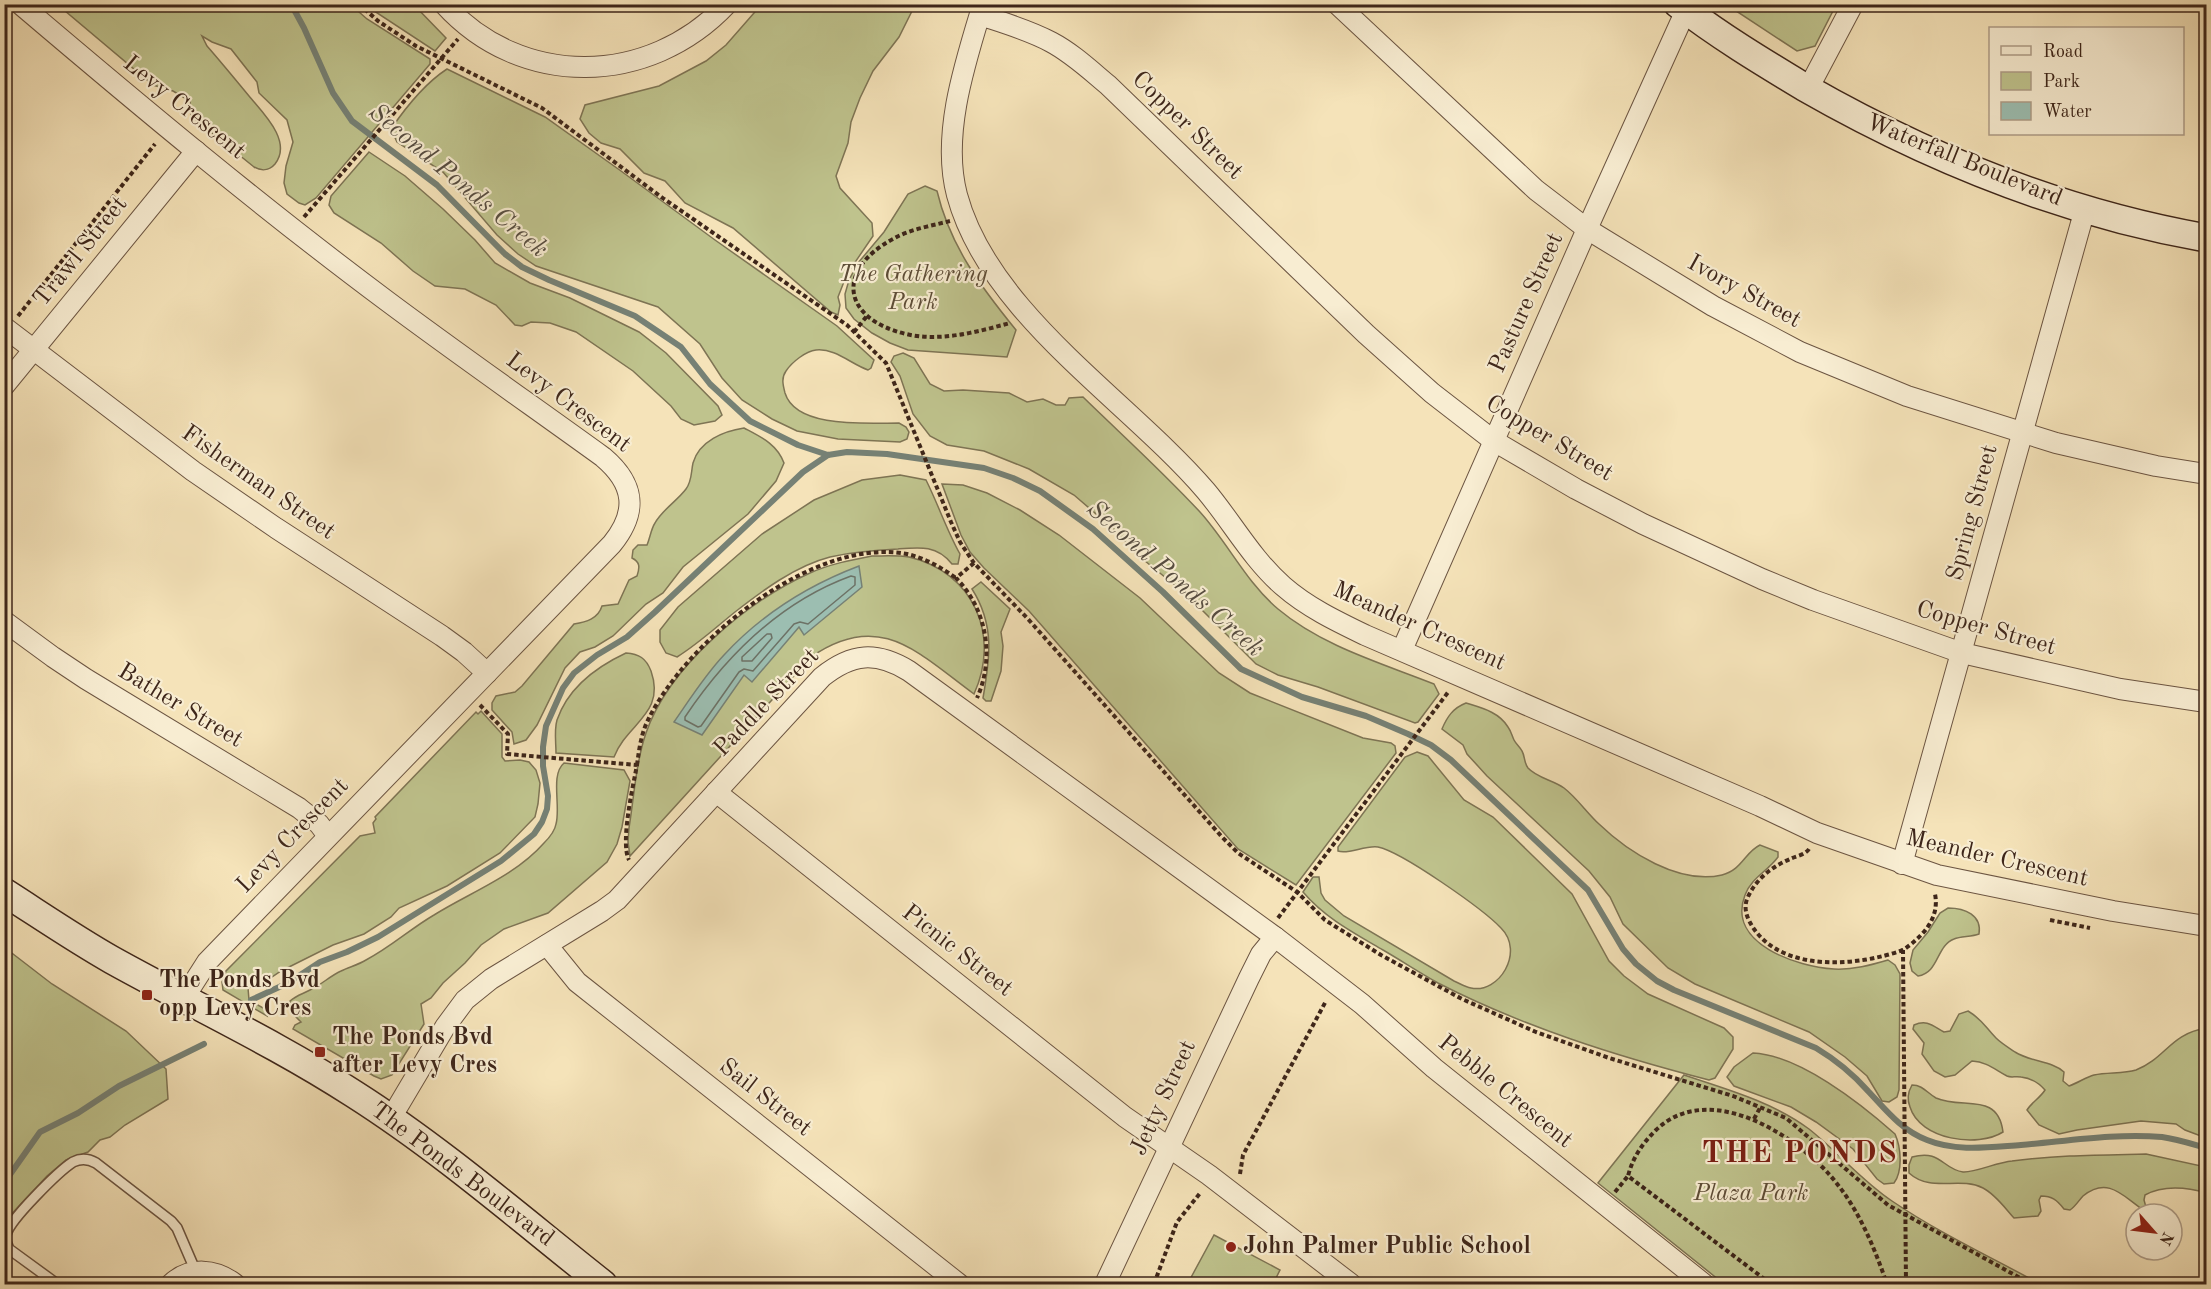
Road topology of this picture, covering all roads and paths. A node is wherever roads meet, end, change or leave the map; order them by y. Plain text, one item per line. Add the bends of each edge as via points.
1 (20, 4) edge
2 (358, 4) edge
3 (444, 4) edge
4 (727, 4) edge
5 (1338, 4) edge
6 (1852, 4) edge
7 (1682, 7) edge
8 (982, 10) edge
9 (460, 36) dead end
10 (441, 58) junction
11 (1808, 89) junction
12 (155, 144) dead end
13 (196, 151) junction
14 (2085, 209) junction
15 (965, 218) junction
16 (1587, 229) junction
17 (295, 230) junction
18 (2206, 238) edge
19 (867, 316) junction
20 (1014, 322) dead end
21 (10, 323) edge
22 (855, 332) junction
23 (34, 350) junction
24 (4, 386) edge
25 (2021, 433) junction
26 (1494, 441) junction
27 (2206, 474) edge
28 (974, 563) junction
29 (956, 578) junction
30 (4, 621) edge
31 (1402, 650) junction
32 (1962, 653) junction
33 (487, 673) junction
34 (1446, 695) dead end
35 (977, 699) dead end
36 (2206, 702) edge
37 (477, 703) dead end
38 (637, 765) junction
39 (716, 792) junction
40 (1817, 833) junction
41 (328, 836) junction
42 (630, 861) dead end
43 (1902, 864) junction
44 (4, 892) edge
45 (1297, 892) junction
46 (1935, 893) dead end
47 (2206, 926) edge
48 (1276, 928) junction
49 (547, 945) junction
50 (1903, 950) junction
51 (184, 998) junction
52 (1326, 1001) dead end
53 (1761, 1106) junction
54 (390, 1118) junction
55 (1754, 1119) junction
56 (1169, 1147) junction
57 (1240, 1174) dead end
58 (1201, 1192) dead end
59 (1904, 1214) junction
60 (196, 1272) junction
61 (57, 1284) edge
62 (171, 1284) edge
63 (235, 1284) edge
64 (603, 1284) edge
65 (959, 1284) edge
66 (1105, 1284) edge
67 (1154, 1284) edge
68 (1351, 1284) edge
69 (1704, 1284) edge
70 (1770, 1284) edge
71 (1887, 1284) edge
72 (1906, 1284) edge
73 (1956, 1284) edge
74 (1990, 1284) edge
75 (2030, 1284) edge

1 - 13 street, Levy Crescent
2 - 10 path via 396,33
3 - 4 street via 478,35 516,55 553,65 593,68 668,48 703,27
5 - 16 street, Ivory Street via 1536,190
6 - 11 street
7 - 11 street, Waterfall Boulevard via 1752,57
7 - 16 street, Pasture Street
8 - 15 street, Meander Crescent via 952,127 952,166
8 - 26 street, Copper Street via 1051,42 1108,85 1366,333 1432,393
9 - 10 path
10 - 17 path
10 - 22 path via 542,108 664,199
11 - 14 street, Waterfall Boulevard via 1937,155
12 - 21 path
13 - 17 street, Levy Crescent
13 - 23 street, Trawl Street
14 - 18 street, Waterfall Boulevard
14 - 25 street, Spring Street
15 - 19 path via 908,232 870,258 852,289 860,310
15 - 31 street, Meander Crescent via 972,238 1024,311 1206,491 1259,561 1284,586 1336,621
16 - 25 street, Ivory Street via 1713,306 1800,352 1907,396
16 - 26 street, Pasture Street
17 - 33 street, Levy Crescent via 603,457 624,479 630,504 620,535
19 - 20 path via 885,328 908,335 956,335
19 - 22 path
21 - 23 street, Fisherman Street
22 - 28 path via 886,363 951,522
23 - 24 street, Trawl Street
23 - 33 street, Fisherman Street via 193,471 442,636
25 - 27 street, Ivory Street
25 - 32 street, Spring Street
26 - 31 street, Pasture Street
26 - 32 street, Copper Street via 1643,524 1762,579
28 - 29 path
28 - 45 path via 1222,837 1238,853
29 - 35 path via 972,596 984,627 984,670
29 - 38 path via 907,554 873,554 817,567 787,581 723,627 675,676 647,721
30 - 41 street, Bather Street via 86,679 298,808
31 - 40 street, Meander Crescent
32 - 36 street, Copper Street via 2120,689
32 - 43 street, Spring Street
33 - 41 street, Levy Crescent
34 - 45 path
37 - 38 path via 508,734 507,753
38 - 42 path via 625,847
39 - 48 street, Paddle Street via 822,677 856,658 884,659 909,671
39 - 49 street, Paddle Street via 617,900
39 - 56 street, Picnic Street via 1125,1117
40 - 43 street, Meander Crescent
40 - 50 path via 1806,853 1776,866 1751,890 1745,909 1758,934 1784,952 1827,963 1881,957
41 - 51 street, Levy Crescent via 207,962
43 - 47 street, Meander Crescent via 1937,875
44 - 51 street, The Ponds Boulevard via 89,946
45 - 48 path
45 - 53 path via 1325,920 1381,955 1491,1012 1609,1058
46 - 50 path via 1931,921 1920,937
48 - 56 street, Jetty Street
48 - 69 street, Pebble Crescent via 1434,1068
49 - 54 street, Paddle Street via 465,1000
49 - 65 street, Sail Street via 577,982
50 - 59 path
51 - 54 street, The Ponds Boulevard via 319,1072
52 - 57 path via 1243,1155
53 - 55 path
53 - 59 path via 1786,1118 1870,1191
54 - 64 street, The Ponds Boulevard
55 - 70 path via 1712,1110 1680,1115 1659,1127 1643,1144 1628,1176
55 - 71 path via 1800,1147 1828,1173 1860,1218
56 - 66 street, Jetty Street
56 - 68 street
58 - 67 path via 1177,1222
59 - 72 path
59 - 75 path
60 - 61 lane via 171,1221 96,1163 81,1160 51,1180 10,1224 6,1234 9,1249
60 - 62 street
60 - 63 street via 219,1274
73 - 74 path

